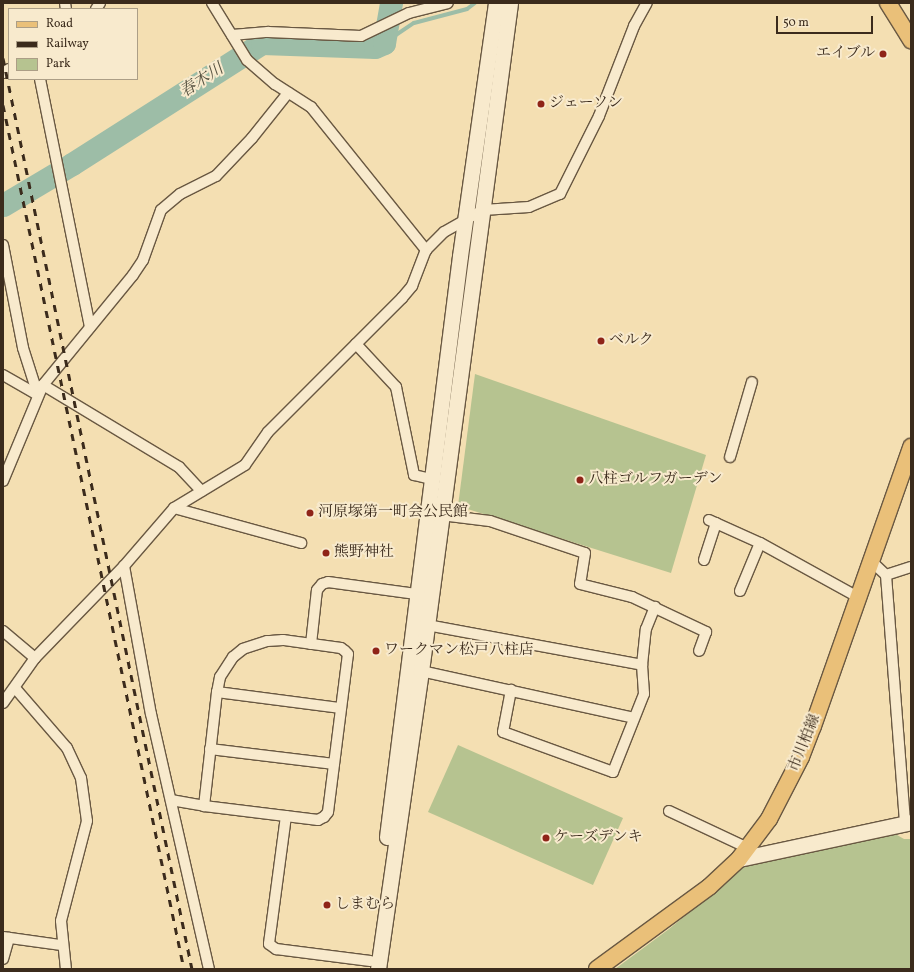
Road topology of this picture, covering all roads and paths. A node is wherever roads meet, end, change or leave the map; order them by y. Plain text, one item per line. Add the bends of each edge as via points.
1 (212, 3) edge
2 (448, 3) edge
3 (647, 3) edge
4 (888, 3) edge
5 (502, 5) edge
6 (232, 35) junction
7 (911, 40) edge
8 (40, 80) edge
9 (288, 93) junction
10 (483, 210) junction
11 (466, 220) junction
12 (3, 245) edge
13 (426, 250) junction
14 (90, 327) junction
15 (356, 344) junction
16 (3, 375) edge
17 (752, 382) dead end
18 (43, 385) junction
19 (38, 395) junction
20 (911, 447) edge
21 (730, 457) dead end
22 (431, 479) junction
23 (3, 481) edge
24 (202, 491) junction
25 (174, 508) junction
26 (441, 515) junction
27 (301, 543) dead end
28 (760, 543) junction
29 (704, 560) dead end
30 (871, 561) junction
31 (124, 566) junction
32 (911, 567) edge
33 (886, 575) junction
34 (740, 591) dead end
35 (416, 594) junction
36 (858, 597) junction
37 (655, 607) junction
38 (427, 625) junction
39 (3, 631) edge
40 (311, 644) junction
41 (699, 651) dead end
42 (35, 658) junction
43 (642, 665) junction
44 (421, 671) junction
45 (15, 688) junction
46 (511, 690) junction
47 (217, 692) junction
48 (3, 703) edge
49 (341, 708) junction
50 (634, 718) junction
51 (210, 749) junction
52 (334, 764) junction
53 (170, 800) junction
54 (204, 806) junction
55 (669, 811) dead end
56 (286, 816) junction
57 (908, 822) edge
58 (744, 853) junction
59 (6, 938) edge
60 (61, 945) junction
61 (3, 959) edge
62 (372, 966) edge
63 (66, 969) edge
64 (209, 969) edge
65 (596, 969) edge

1 - 6 street
2 - 6 street via 409,13 371,33 344,36 268,32
3 - 10 street via 634,26 599,116 560,194 529,207
4 - 7 main road
5 - 10 street
5 - 11 street
6 - 9 street via 247,60
8 - 14 street
9 - 13 street via 311,107
9 - 14 street via 252,138 216,176 180,194 161,210 143,260
10 - 11 street
10 - 26 street
11 - 13 street via 444,232
11 - 22 street
12 - 19 street via 24,348
13 - 15 street via 412,286
14 - 18 street
15 - 22 street via 396,388 414,475
15 - 24 street via 268,432 245,465
16 - 19 street
17 - 21 street
18 - 19 street
18 - 24 street via 179,467
19 - 23 street
20 - 30 main road, 市川柏線
22 - 35 street
24 - 25 street
25 - 27 street
25 - 31 street
26 - 37 street via 490,521 586,553 580,584 632,597
26 - 38 street
28 - 29 street via 713,521
28 - 34 street
28 - 36 street
30 - 33 street
30 - 36 main road, 市川柏線
31 - 42 street
31 - 53 street via 146,692
32 - 33 street
33 - 57 street
35 - 40 street via 328,582 322,584 317,590
35 - 62 street
36 - 58 main road, 市川柏線 via 801,757 769,819
37 - 41 street via 706,632
37 - 43 street via 646,629
38 - 43 street
38 - 44 street
39 - 42 street
40 - 47 street via 267,641 243,649 225,668
40 - 49 street via 342,648 348,654
42 - 45 street
43 - 50 street via 644,694
44 - 46 street
44 - 62 street
45 - 48 street
45 - 60 street via 67,748 81,778 87,821 61,921
46 - 50 street
46 - 50 street via 503,732 613,772
47 - 49 street
47 - 51 street
49 - 52 street
51 - 52 street
51 - 54 street
52 - 56 street via 328,812 324,817 318,820
53 - 54 street
53 - 64 street
54 - 56 street
55 - 58 street
56 - 62 street via 269,944 276,949
57 - 58 street
58 - 65 main road, 市川柏線 via 698,896
59 - 60 street
59 - 61 street
60 - 63 street

